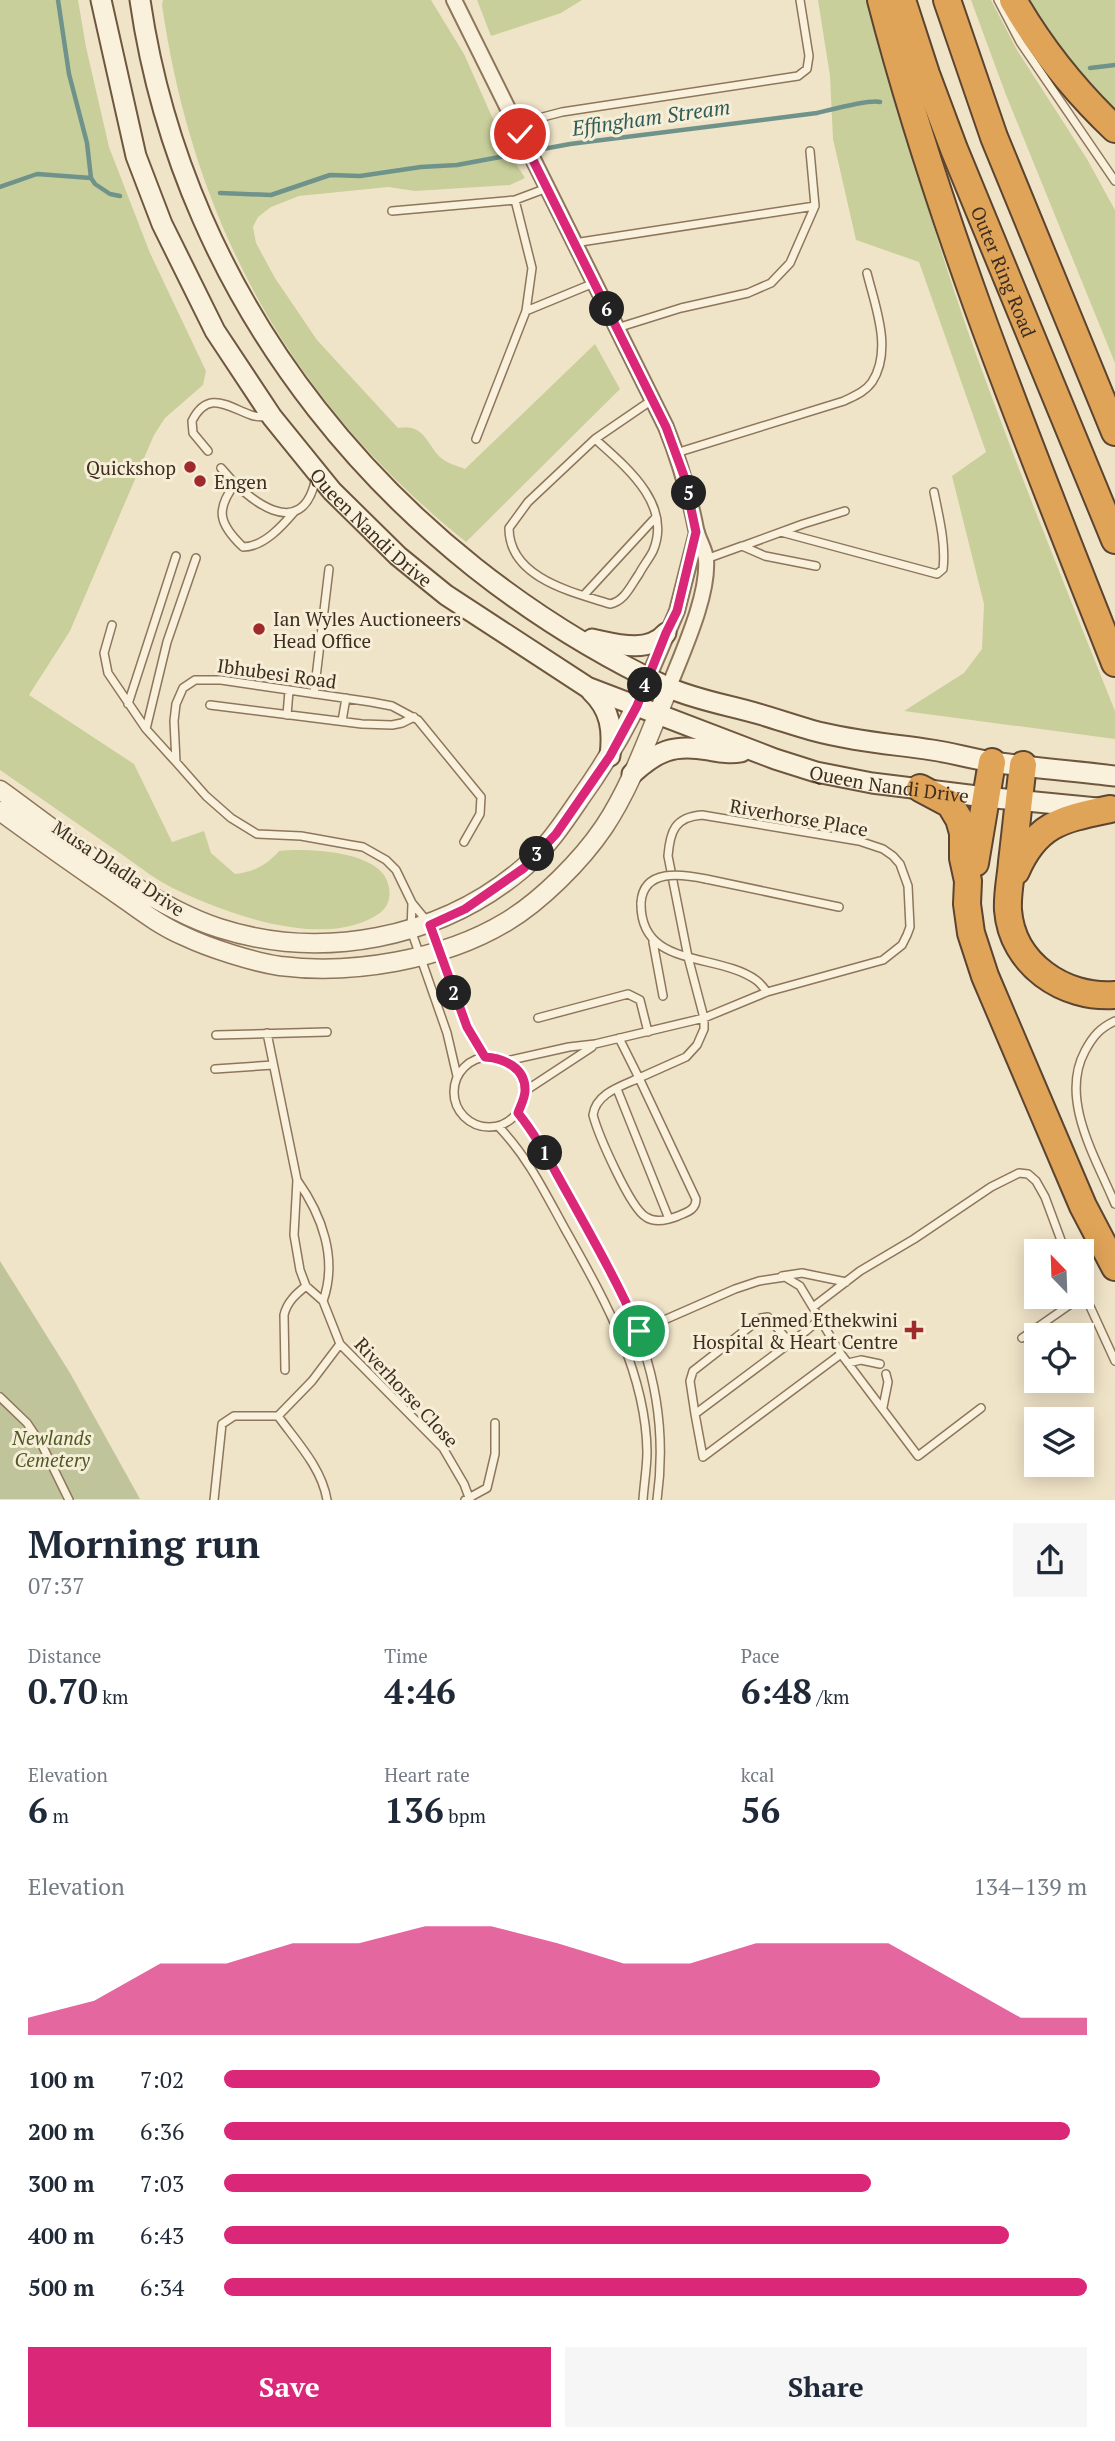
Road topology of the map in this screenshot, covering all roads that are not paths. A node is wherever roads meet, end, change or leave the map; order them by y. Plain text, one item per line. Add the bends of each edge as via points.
1 (101, 0) edge
2 (140, 0) edge
3 (454, 0) edge
4 (800, 0) edge
5 (881, 0) edge
6 (902, 0) edge
7 (947, 0) edge
8 (998, 0) edge
9 (1013, 0) edge
10 (517, 129) junction
11 (1115, 129) edge
12 (810, 151) dead end
13 (1115, 181) edge
14 (545, 183) junction
15 (515, 200) junction
16 (815, 206) junction
17 (392, 211) dead end
18 (574, 243) junction
19 (867, 273) dead end
20 (594, 283) junction
21 (526, 311) junction
22 (617, 328) junction
23 (652, 400) junction
24 (272, 417) junction
25 (1115, 432) edge
26 (476, 439) dead end
27 (596, 439) junction
28 (208, 451) dead end
29 (676, 453) junction
30 (221, 468) dead end
31 (316, 472) junction
32 (235, 484) junction
33 (934, 492) dead end
34 (296, 511) junction
35 (845, 511) dead end
36 (656, 517) junction
37 (781, 531) junction
38 (696, 532) junction
39 (1115, 540) edge
40 (742, 546) junction
41 (176, 556) dead end
42 (196, 558) dead end
43 (706, 559) junction
44 (816, 566) dead end
45 (328, 569) dead end
46 (584, 595) junction
47 (112, 625) dead end
48 (564, 632) junction
49 (666, 633) junction
50 (1115, 663) edge
51 (649, 676) junction
52 (587, 687) junction
53 (668, 687) junction
54 (289, 691) junction
55 (314, 694) junction
56 (346, 698) junction
57 (128, 704) junction
58 (210, 705) dead end
59 (637, 706) junction
60 (657, 714) junction
61 (287, 715) junction
62 (414, 717) junction
63 (342, 722) junction
64 (146, 729) junction
65 (749, 751) junction
66 (610, 756) junction
67 (176, 762) junction
68 (992, 762) junction
69 (1023, 765) junction
70 (632, 774) junction
71 (1112, 776) edge
72 (920, 788) junction
73 (0, 790) edge
74 (985, 797) junction
75 (1018, 800) junction
76 (1113, 809) edge
77 (0, 811) edge
78 (464, 842) dead end
79 (968, 881) junction
80 (1010, 885) junction
81 (412, 903) junction
82 (839, 907) dead end
83 (430, 925) junction
84 (411, 930) junction
85 (653, 942) junction
86 (440, 951) junction
87 (420, 957) junction
88 (688, 957) junction
89 (767, 992) junction
90 (1115, 995) edge
91 (663, 996) dead end
92 (537, 1018) dead end
93 (704, 1018) junction
94 (1115, 1021) edge
95 (327, 1032) dead end
96 (648, 1032) junction
97 (267, 1033) junction
98 (216, 1035) dead end
99 (619, 1038) junction
100 (596, 1044) junction
101 (485, 1057) junction
102 (506, 1061) junction
103 (273, 1065) junction
104 (215, 1069) dead end
105 (457, 1076) junction
106 (639, 1078) junction
107 (617, 1089) junction
108 (525, 1091) junction
109 (518, 1113) junction
110 (499, 1126) junction
111 (297, 1180) junction
112 (1115, 1203) edge
113 (669, 1219) junction
114 (1060, 1239) edge
115 (1115, 1267) edge
116 (778, 1277) junction
117 (846, 1282) junction
118 (306, 1286) junction
119 (323, 1301) junction
120 (813, 1307) junction
121 (1062, 1309) edge
122 (1089, 1309) edge
123 (820, 1319) junction
124 (639, 1331) junction
125 (1022, 1338) dead end
126 (624, 1342) junction
127 (790, 1343) junction
128 (340, 1344) junction
129 (841, 1354) junction
130 (1115, 1361) edge
131 (848, 1363) junction
132 (880, 1364) dead end
133 (285, 1370) dead end
134 (887, 1374) dead end
135 (0, 1397) edge
136 (883, 1407) junction
137 (981, 1408) dead end
138 (695, 1413) junction
139 (278, 1416) junction
140 (495, 1423) dead end
141 (468, 1499) edge
142 (68, 1500) edge
143 (214, 1500) edge
144 (327, 1500) edge
145 (643, 1500) edge
146 (657, 1500) edge

1 - 24 main road, Queen Nandi Drive via 136,156 162,224 215,331
2 - 48 main road, Queen Nandi Drive via 158,88 189,186 242,300 268,342 327,424 381,484 446,545
3 - 10 street
4 - 10 lane via 809,56 807,69 798,76 562,112
5 - 50 highway via 968,285
6 - 39 highway, Outer Ring Road via 954,149
7 - 25 highway, Outer Ring Road via 994,137
8 - 13 lane via 1020,42
9 - 11 highway via 1060,72
10 - 14 street
12 - 16 lane
14 - 15 lane
14 - 18 street
15 - 17 lane
15 - 21 lane via 532,268
16 - 18 lane
16 - 22 lane via 790,262 771,283
18 - 20 street
19 - 29 lane via 882,352 871,383 863,391 844,401
20 - 21 lane
20 - 22 street
21 - 26 lane
22 - 23 street
23 - 27 lane
23 - 29 street
24 - 28 lane via 252,416 214,402 192,421 193,433
24 - 31 main road, Queen Nandi Drive
27 - 36 lane via 640,482
27 - 46 lane via 528,502 508,532 525,568 558,587
29 - 38 street
30 - 32 lane
31 - 34 lane via 310,497
31 - 52 main road, Queen Nandi Drive via 374,533 446,596
32 - 34 lane via 271,511
32 - 34 lane via 221,512 243,547 259,543
33 - 37 lane via 944,559 943,569 934,575
35 - 37 lane
36 - 46 lane
36 - 46 lane via 658,532 652,552 624,596 610,604
37 - 40 lane
38 - 43 street
38 - 49 street via 677,611
40 - 43 lane
40 - 44 lane via 765,556
41 - 57 lane
42 - 64 lane via 167,642
43 - 53 street via 699,602
45 - 55 lane
47 - 57 lane via 105,664
48 - 49 main road via 628,646 656,642
48 - 51 main road, Queen Nandi Drive
49 - 51 street
51 - 53 main road, Queen Nandi Drive
51 - 59 street, Musa Dladla Drive
52 - 59 main road, Queen Nandi Drive
52 - 66 main road via 610,718
53 - 60 street, Musa Dladla Drive
53 - 68 main road, Queen Nandi Drive via 813,731
54 - 55 lane, Ibhubesi Road
54 - 61 lane
54 - 67 lane, Ibhubesi Road via 221,680 187,684 176,704
55 - 56 lane, Ibhubesi Road
56 - 62 lane, Ibhubesi Road via 392,706
56 - 63 lane
57 - 64 lane
58 - 61 lane
59 - 60 main road, Queen Nandi Drive
59 - 66 street, Musa Dladla Drive
60 - 65 main road, Queen Nandi Drive
60 - 70 street, Musa Dladla Drive
61 - 63 lane
62 - 63 lane via 392,725
62 - 78 lane, Ibhubesi Road via 481,797 480,814
64 - 67 lane
65 - 70 main road via 667,749
65 - 72 main road, Queen Nandi Drive via 816,772
66 - 83 street, Musa Dladla Drive via 556,834 524,868 465,909
67 - 81 lane via 206,796 257,834 301,836 376,853 396,870
68 - 69 main road, Queen Nandi Drive
68 - 74 highway
69 - 71 main road, Queen Nandi Drive
69 - 75 highway
70 - 86 street, Musa Dladla Drive via 606,825 556,883 506,922
72 - 74 main road, Queen Nandi Drive
72 - 79 highway via 955,810 963,833
73 - 84 street, Musa Dladla Drive via 127,881 217,928 262,939 314,944
74 - 75 main road, Queen Nandi Drive
74 - 79 highway via 976,862
75 - 76 main road, Queen Nandi Drive
75 - 80 highway
76 - 80 highway via 1066,819 1038,836 1025,850
77 - 87 street, Musa Dladla Drive via 149,916 205,945 277,965 311,968
79 - 115 highway via 971,933 985,976 1083,1206
80 - 90 highway via 1011,925 1028,960 1072,990
81 - 83 lane
81 - 84 lane
82 - 85 lane, bridge via 680,874 656,878 647,884 641,903 644,928
83 - 84 street, Musa Dladla Drive
83 - 86 lane
84 - 87 lane
85 - 88 lane
85 - 91 lane
86 - 87 street, Musa Dladla Drive
86 - 101 lane via 467,1027
87 - 105 lane
88 - 89 lane via 742,973
88 - 89 lane, Riverhorse Place via 667,856 674,828 689,816 859,841 893,856 908,886 910,927 902,944 883,960
88 - 93 lane, Riverhorse Place
89 - 93 lane, Riverhorse Place
92 - 96 lane via 628,994 640,1000
93 - 96 lane, Riverhorse Place
93 - 106 lane via 702,1036 691,1052
94 - 112 lane via 1094,1035 1081,1058 1074,1093
95 - 97 lane
96 - 99 lane, Riverhorse Place
97 - 98 lane
97 - 103 lane
99 - 100 lane, Riverhorse Place
99 - 106 lane
100 - 102 lane, Riverhorse Place
100 - 108 lane, Riverhorse Place
101 - 102 lane
101 - 105 lane via 474,1060
102 - 108 lane via 517,1069
103 - 104 lane
103 - 111 lane
105 - 110 lane via 454,1099 458,1110 476,1125
106 - 107 lane
106 - 113 lane via 696,1199 693,1209
107 - 113 lane
107 - 113 lane via 594,1108 595,1124 641,1214 648,1219
108 - 109 lane
109 - 110 lane
109 - 124 lane via 538,1139 594,1239
110 - 126 lane via 530,1164
111 - 118 lane via 294,1235
111 - 119 lane via 320,1221 330,1273
114 - 117 lane via 1040,1188 1033,1177 1019,1173
116 - 117 lane via 798,1273
116 - 120 lane via 800,1286
116 - 124 lane via 735,1289
117 - 120 lane
118 - 119 lane
118 - 133 lane via 286,1307
119 - 128 lane
120 - 123 lane
121 - 125 lane
122 - 130 lane
123 - 127 lane
123 - 129 lane
124 - 126 lane
124 - 146 lane via 660,1413
126 - 145 lane via 646,1442
127 - 138 lane
127 - 138 lane via 768,1317 761,1318 693,1371
128 - 139 lane
128 - 141 lane, Riverhorse Close via 443,1448
129 - 131 lane
129 - 138 lane via 703,1457
131 - 132 lane
131 - 136 lane
134 - 136 lane
135 - 142 lane via 27,1423 43,1447
136 - 137 lane via 918,1456
139 - 143 lane via 234,1416 222,1424
139 - 144 lane via 320,1478
140 - 141 lane via 495,1454 487,1488

